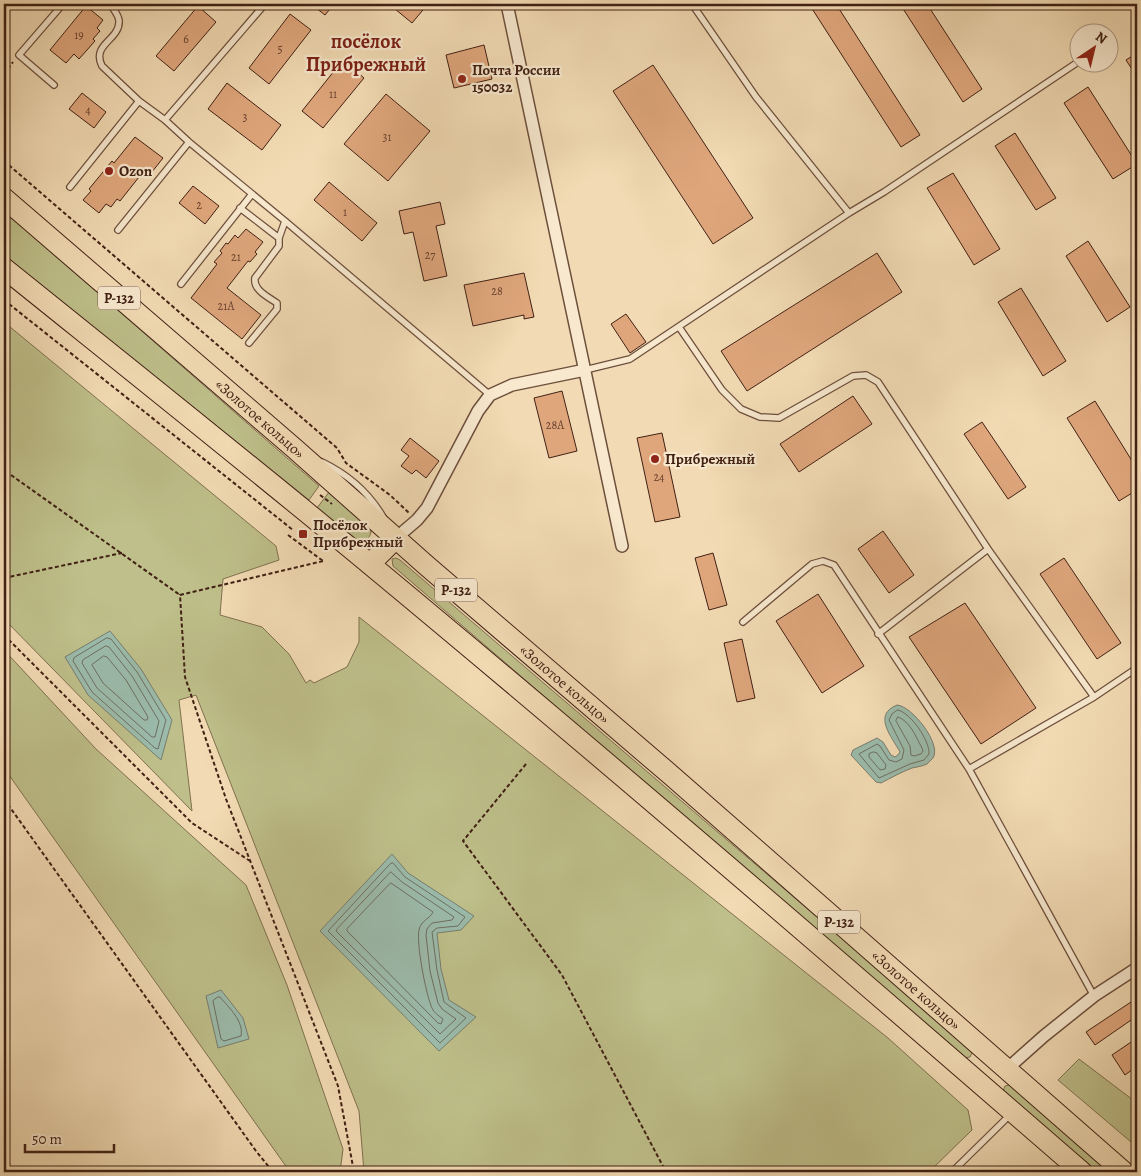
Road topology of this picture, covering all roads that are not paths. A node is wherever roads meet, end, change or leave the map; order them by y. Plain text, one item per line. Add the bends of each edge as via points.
1 (63, 4) edge
2 (110, 4) edge
3 (265, 4) edge
4 (507, 4) edge
5 (692, 4) edge
6 (1068, 69) edge
7 (54, 85) dead end
8 (139, 101) junction
9 (165, 120) junction
10 (189, 142) junction
11 (70, 188) dead end
12 (252, 194) junction
13 (4, 198) edge
14 (240, 208) junction
15 (849, 213) junction
16 (285, 221) junction
17 (118, 230) dead end
18 (279, 238) junction
19 (4, 268) edge
20 (180, 284) dead end
21 (679, 326) junction
22 (249, 343) dead end
23 (585, 370) junction
24 (490, 395) junction
25 (396, 538) junction
26 (622, 546) dead end
27 (988, 549) junction
28 (370, 564) junction
29 (743, 622) dead end
30 (878, 634) junction
31 (1137, 668) edge
32 (1094, 697) junction
33 (969, 769) junction
34 (1137, 968) edge
35 (1094, 996) junction
36 (1007, 1069) junction
37 (987, 1090) junction
38 (1013, 1112) junction
39 (952, 1172) edge
40 (1082, 1172) edge
41 (1124, 1172) edge

1 - 7 lane via 19,56
2 - 8 lane via 119,19 118,26 100,52 99,59 102,66
3 - 9 lane
4 - 23 street
5 - 15 lane via 756,97
6 - 15 lane
8 - 9 lane
8 - 11 lane
9 - 10 lane
10 - 12 lane
10 - 17 lane
12 - 14 lane
12 - 16 lane
13 - 25 highway, «Золотое кольцо» / Р-132
14 - 18 lane
14 - 20 lane
15 - 21 lane
16 - 18 lane
16 - 24 lane
18 - 22 lane via 279,246 254,283 277,303 277,309
19 - 28 highway, «Золотое кольцо» / Р-132
21 - 23 lane via 630,359
21 - 27 lane via 722,390 741,409 760,417 779,418 853,376 866,376 878,382
23 - 24 street via 512,385
23 - 26 street
24 - 25 street via 478,411 432,499 417,520
25 - 28 highway
25 - 36 highway, «Золотое кольцо» / Р-132
27 - 30 lane
27 - 32 lane
28 - 37 highway, «Золотое кольцо» / Р-132 via 794,922
29 - 30 lane via 812,564 823,561 834,566
30 - 33 lane
31 - 32 lane
32 - 33 lane
33 - 35 lane
34 - 35 street
35 - 36 street
36 - 37 highway
36 - 41 highway, «Золотое кольцо» / Р-132
37 - 38 highway, «Золотое кольцо» / Р-132
38 - 39 lane
38 - 40 highway, «Золотое кольцо» / Р-132

